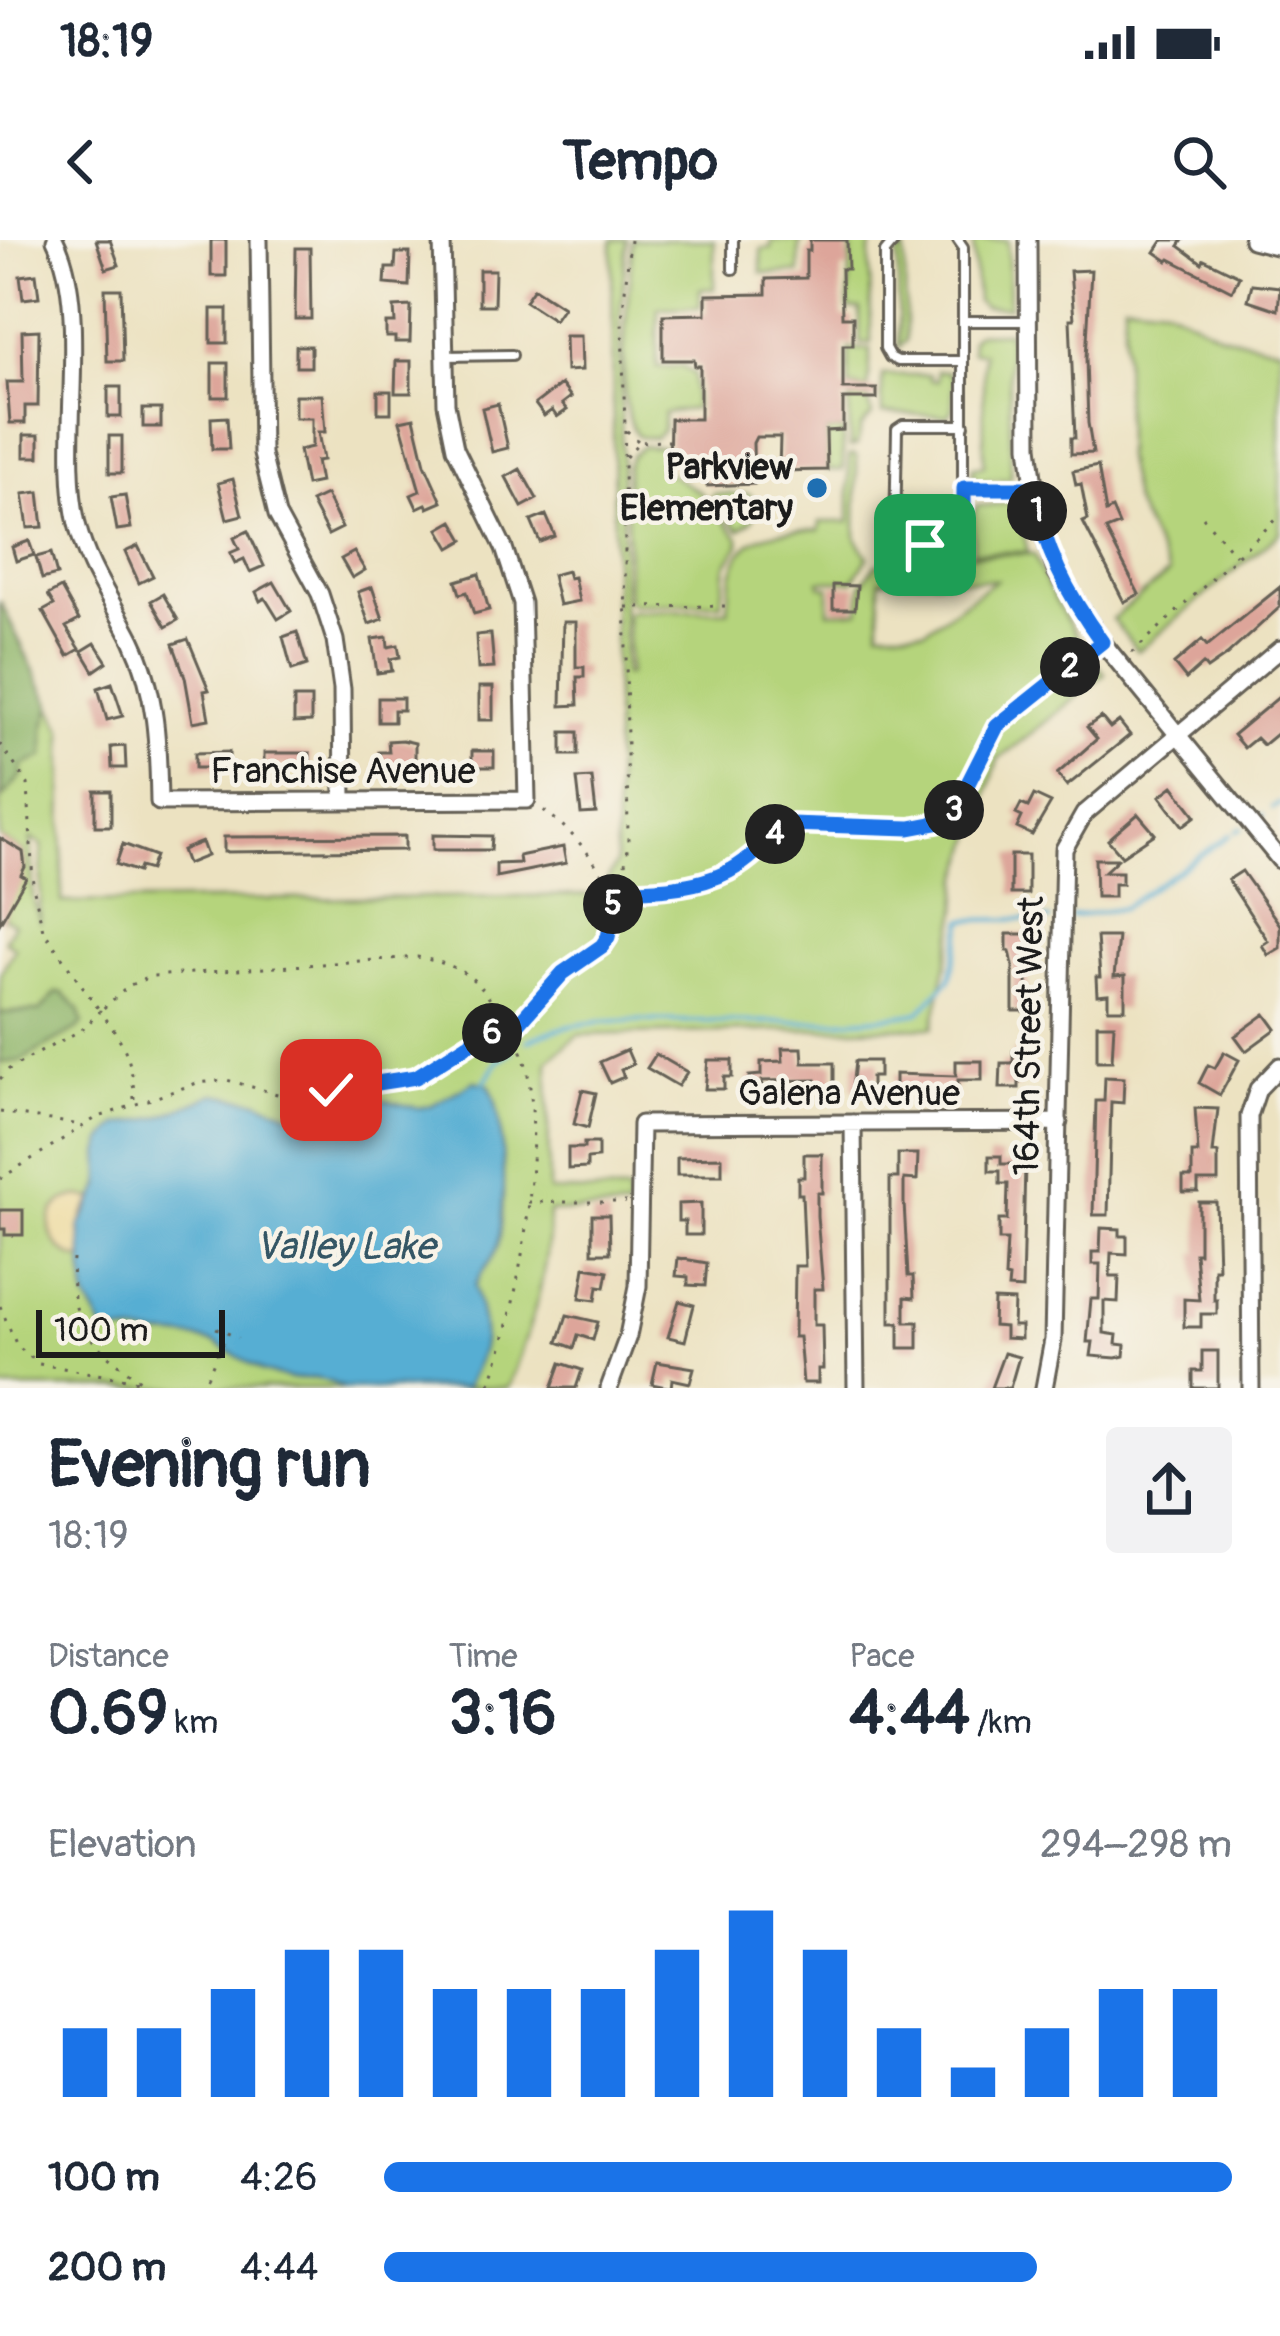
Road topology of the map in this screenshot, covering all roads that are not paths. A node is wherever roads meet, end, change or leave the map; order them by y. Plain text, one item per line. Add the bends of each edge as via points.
1 (55, 240) edge
2 (260, 240) edge
3 (442, 240) edge
4 (733, 240) edge
5 (895, 240) edge
6 (958, 240) edge
7 (1028, 240) edge
8 (1252, 240) edge
9 (1280, 247) edge
10 (733, 268) dead end
11 (963, 321) junction
12 (1029, 321) junction
13 (512, 355) dead end
14 (444, 356) junction
15 (963, 361) junction
16 (964, 424) junction
17 (964, 488) junction
18 (1033, 488) junction
19 (1280, 649) edge
20 (1179, 734) junction
21 (343, 801) junction
22 (1280, 860) edge
23 (1280, 1066) edge
24 (1059, 1122) junction
25 (853, 1123) junction
26 (609, 1388) edge
27 (856, 1388) edge
28 (1044, 1388) edge
29 (1250, 1388) edge

1 - 21 street, Franchise Avenue via 70,285 76,523 148,683 159,802
2 - 21 street via 262,454 277,515 335,640
3 - 14 street
4 - 10 lane
5 - 15 lane via 885,252 890,357
6 - 11 lane
7 - 12 street
8 - 9 street
11 - 12 lane
11 - 15 lane
12 - 18 street
13 - 14 lane
14 - 21 street, Franchise Avenue via 455,448 521,603 527,800
15 - 16 lane
16 - 17 lane
16 - 17 lane via 897,429 902,545 964,545
17 - 18 lane
18 - 20 street via 1056,571 1102,642
19 - 20 street, 164th Street West
20 - 22 street
20 - 24 street, 164th Street West via 1084,814 1064,848
23 - 29 street via 1258,1089 1249,1116
24 - 25 street, Galena Avenue
24 - 28 street, 164th Street West via 1053,1340
25 - 26 street, Galena Avenue via 640,1124 638,1286
25 - 27 street

